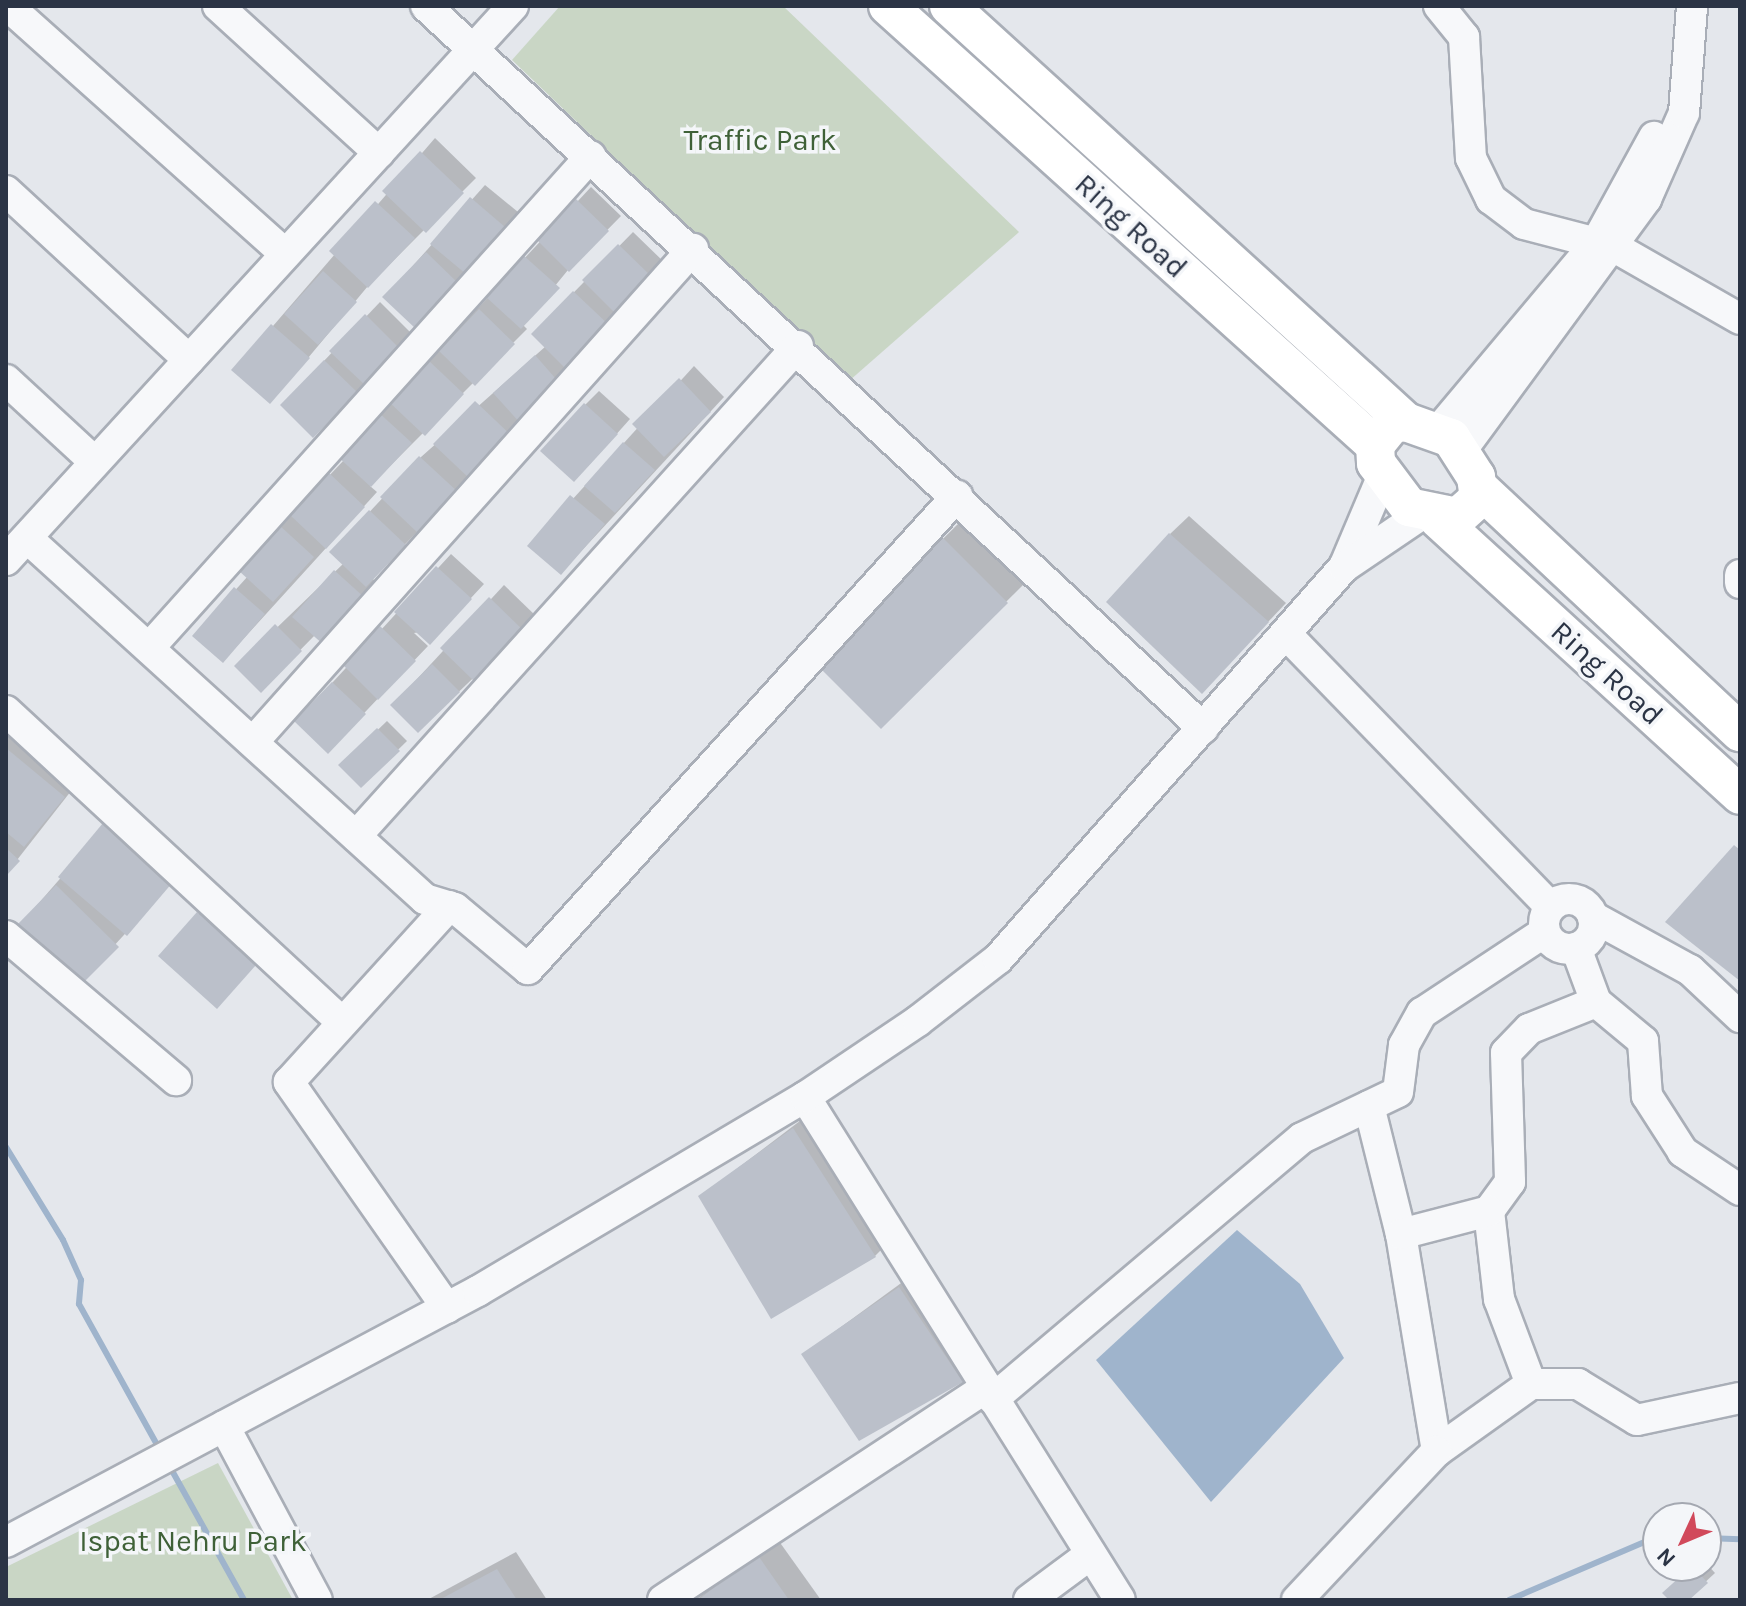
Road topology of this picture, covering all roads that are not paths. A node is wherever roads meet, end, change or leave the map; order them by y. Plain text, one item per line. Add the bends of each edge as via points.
1 (8, 6) edge
2 (218, 6) edge
3 (426, 6) edge
4 (513, 6) edge
5 (888, 6) edge
6 (949, 6) edge
7 (1439, 6) edge
8 (1676, 6) edge
9 (1692, 6) edge
10 (473, 49) junction
11 (379, 153) junction
12 (591, 156) junction
13 (6, 191) edge
14 (1606, 246) junction
15 (693, 249) junction
16 (285, 254) junction
17 (1740, 319) edge
18 (798, 346) junction
19 (189, 360) junction
20 (6, 380) edge
21 (1435, 434) junction
22 (1379, 460) junction
23 (95, 462) junction
24 (1478, 487) junction
25 (957, 496) junction
26 (1430, 516) junction
27 (27, 538) junction
28 (6, 560) edge
29 (1344, 567) junction
30 (1740, 575) edge
31 (1740, 583) edge
32 (1286, 634) junction
33 (149, 648) junction
34 (6, 711) edge
35 (1203, 728) junction
36 (1740, 732) edge
37 (253, 742) junction
38 (1740, 795) edge
39 (356, 836) junction
40 (449, 906) junction
41 (1593, 917) junction
42 (1548, 919) junction
43 (6, 936) edge
44 (1576, 948) junction
45 (1596, 1002) junction
46 (1740, 1017) edge
47 (342, 1022) junction
48 (176, 1080) dead end
49 (805, 1097) junction
50 (1369, 1106) junction
51 (1740, 1190) edge
52 (1489, 1211) junction
53 (1401, 1234) junction
54 (447, 1308) junction
55 (1531, 1384) junction
56 (990, 1394) junction
57 (1740, 1398) edge
58 (224, 1426) junction
59 (1437, 1451) junction
60 (6, 1542) edge
61 (1091, 1554) junction
62 (317, 1600) edge
63 (663, 1600) edge
64 (1029, 1600) edge
65 (1120, 1600) edge
66 (1297, 1600) edge

1 - 16 street
2 - 11 street
3 - 10 street
4 - 10 street
5 - 22 main road, Ring Road
6 - 21 main road, Ring Road
7 - 14 street via 1464,37 1471,158 1491,199 1524,224
8 - 14 street via 1674,81 1664,118
9 - 14 street via 1684,113
10 - 11 street
10 - 12 street
11 - 16 street
12 - 15 street
12 - 33 street
13 - 19 street
14 - 17 street
14 - 21 street
15 - 18 street
15 - 37 street
16 - 19 street
18 - 25 street
18 - 39 street
19 - 23 street
20 - 23 street
21 - 22 main road via 1392,424
21 - 24 main road
22 - 26 main road, Ring Road
22 - 29 street
23 - 27 street
24 - 26 main road via 1479,498 1458,517
24 - 36 main road, Ring Road
25 - 35 street
25 - 40 street via 528,969
26 - 29 street
26 - 38 main road, Ring Road
27 - 28 street
27 - 33 street
29 - 32 street
30 - 31 street
32 - 35 street
32 - 42 street
33 - 37 street
34 - 47 street
35 - 49 street via 998,959
37 - 39 street
39 - 40 street via 425,899
40 - 47 street
41 - 42 street via 1573,899
41 - 44 street via 1591,936
41 - 46 street via 1690,970
42 - 44 street via 1557,947
42 - 50 street via 1422,1013 1404,1045 1398,1092
43 - 48 street
44 - 45 street
45 - 51 street via 1643,1041 1647,1096 1683,1152
45 - 52 street via 1529,1029 1506,1053 1510,1182
47 - 54 street via 298,1067 292,1091
49 - 54 street
49 - 56 street
50 - 53 street
50 - 56 street via 1302,1138
52 - 53 street
52 - 55 street via 1499,1299
53 - 59 street
54 - 58 street
55 - 57 street via 1578,1384 1637,1420
55 - 59 street
56 - 61 street
56 - 63 street
58 - 60 street
58 - 62 street
59 - 66 street
61 - 64 street
61 - 65 street

